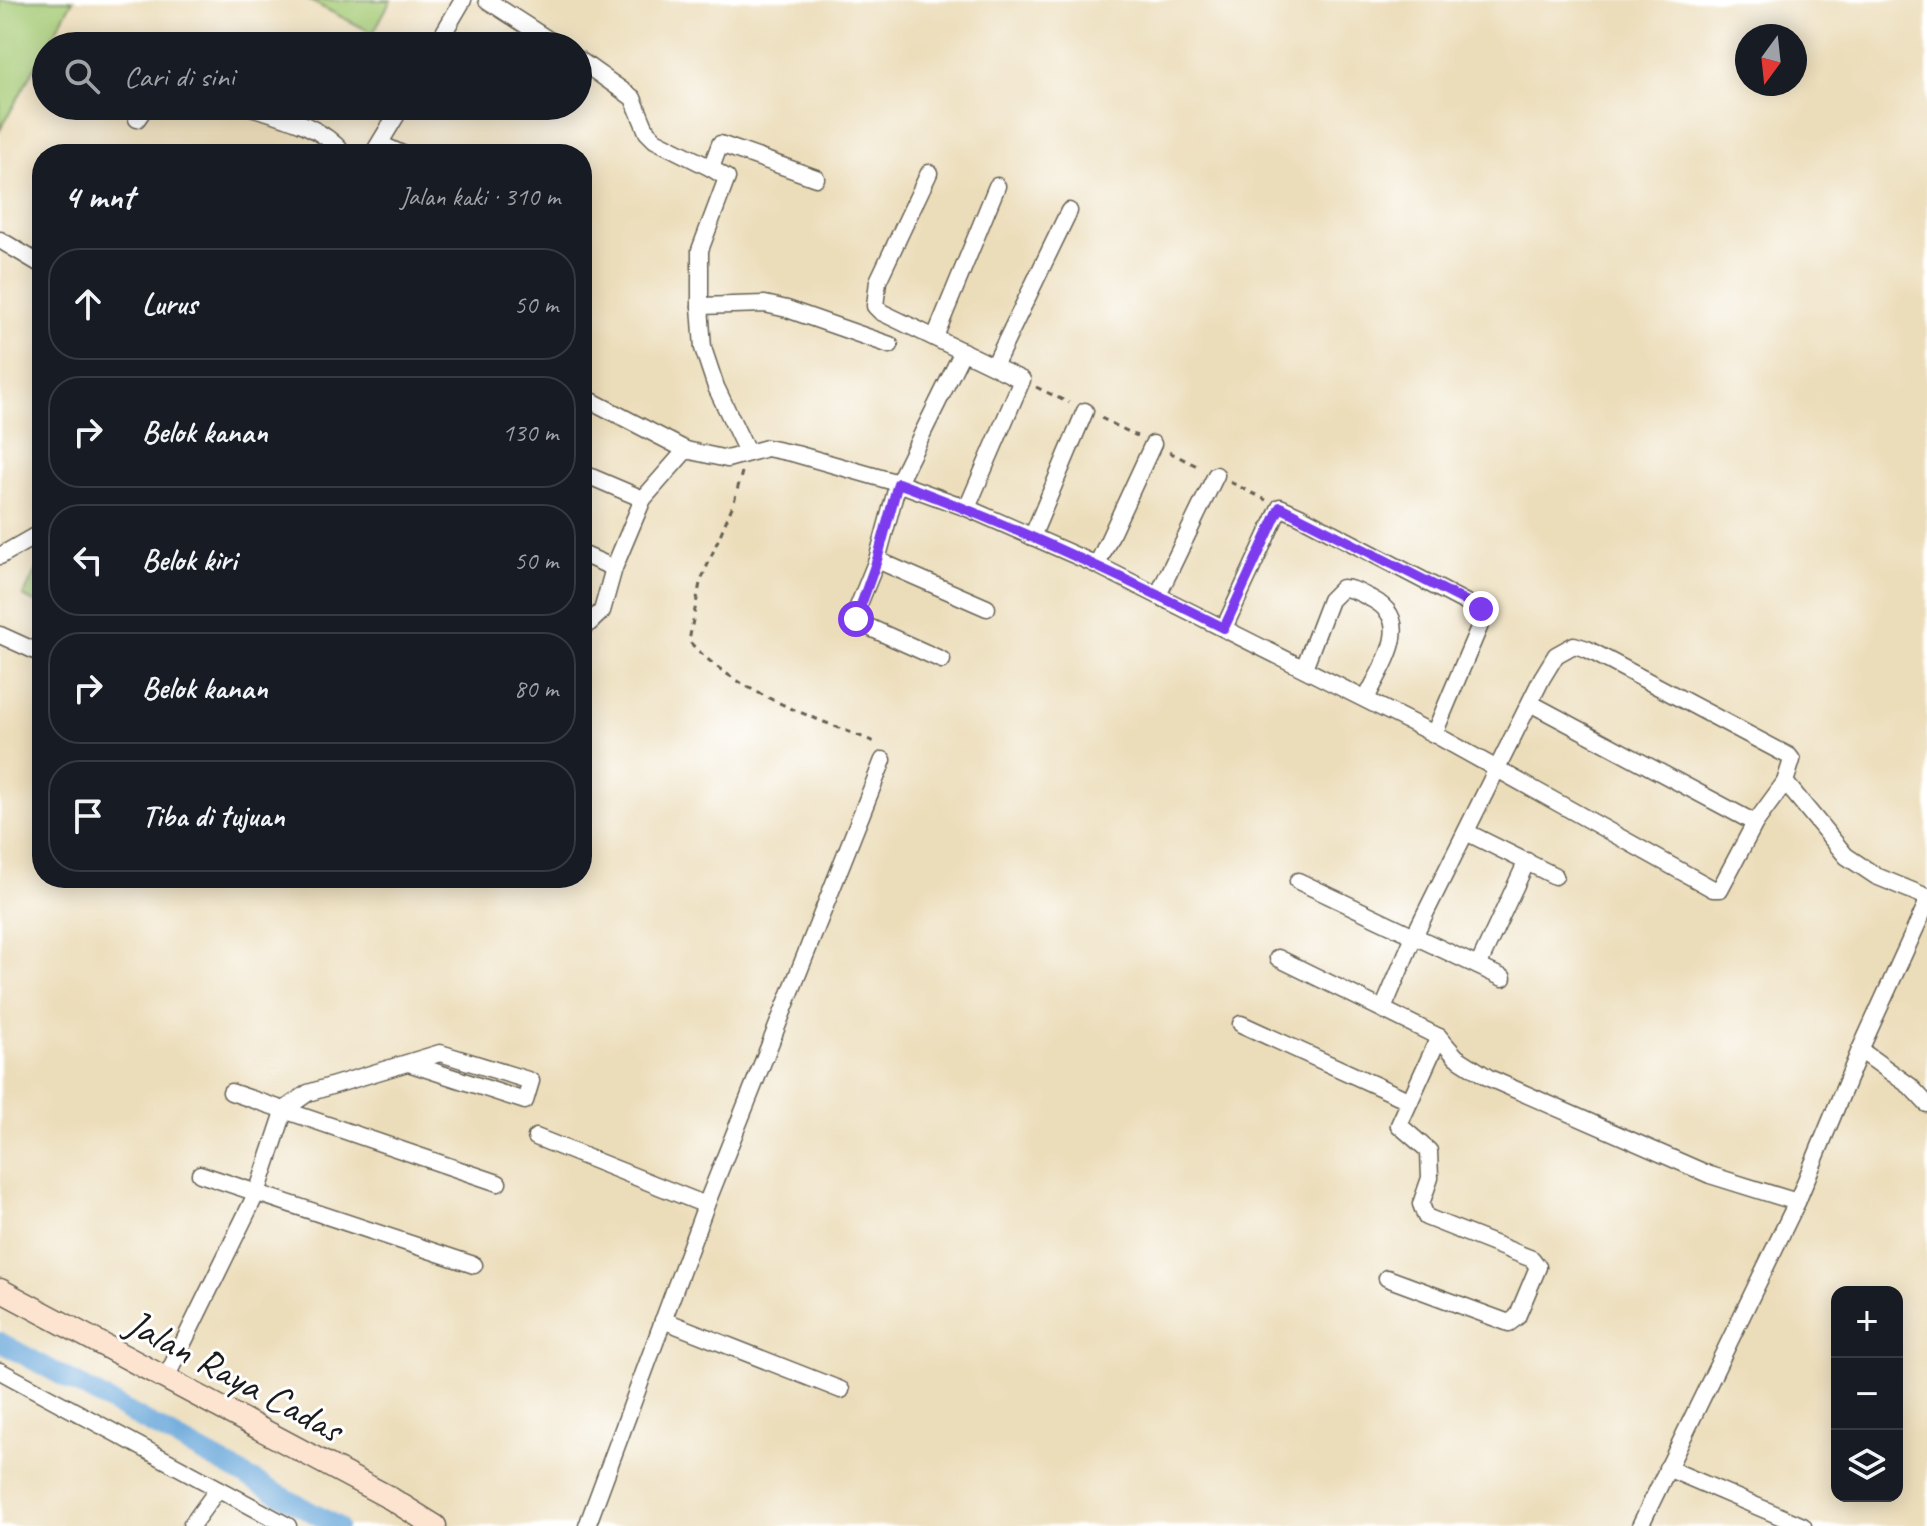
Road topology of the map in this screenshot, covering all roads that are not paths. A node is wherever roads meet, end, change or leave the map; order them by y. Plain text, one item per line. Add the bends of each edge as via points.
1 (463, 0) edge
2 (487, 0) edge
3 (444, 32) edge
4 (536, 32) edge
5 (592, 69) edge
6 (286, 120) edge
7 (394, 120) edge
8 (336, 144) edge
9 (379, 144) edge
10 (711, 168) junction
11 (929, 173) dead end
12 (816, 178) dead end
13 (997, 186) dead end
14 (1069, 211) dead end
15 (0, 240) edge
16 (32, 259) edge
17 (700, 306) junction
18 (935, 337) junction
19 (890, 345) dead end
20 (963, 351) junction
21 (995, 364) junction
22 (592, 401) edge
23 (1085, 411) dead end
24 (1153, 444) dead end
25 (686, 450) junction
26 (747, 452) junction
27 (1216, 475) dead end
28 (592, 477) edge
29 (898, 483) junction
30 (643, 499) junction
31 (967, 508) junction
32 (1032, 537) junction
33 (32, 538) edge
34 (0, 556) edge
35 (592, 558) edge
36 (877, 560) junction
37 (1097, 565) junction
38 (614, 568) junction
39 (1158, 595) junction
40 (987, 608) dead end
41 (592, 622) edge
42 (1224, 628) junction
43 (0, 635) edge
44 (32, 649) edge
45 (942, 660) dead end
46 (1304, 668) junction
47 (1366, 699) junction
48 (1530, 703) junction
49 (1434, 734) junction
50 (883, 760) road end
51 (1497, 770) junction
52 (1785, 782) junction
53 (1755, 823) junction
54 (1466, 832) junction
55 (1527, 861) junction
56 (1555, 876) dead end
57 (1298, 881) dead end
58 (1927, 900) edge
59 (1414, 936) junction
60 (1278, 958) dead end
61 (1478, 966) junction
62 (1503, 978) dead end
63 (1383, 1009) junction
64 (1241, 1024) dead end
65 (1439, 1037) junction
66 (1860, 1050) junction
67 (408, 1063) junction
68 (231, 1092) dead end
69 (1410, 1101) junction
70 (1927, 1104) edge
71 (285, 1109) junction
72 (536, 1137) dead end
73 (200, 1174) dead end
74 (498, 1183) dead end
75 (258, 1190) junction
76 (1797, 1202) junction
77 (706, 1205) junction
78 (474, 1265) dead end
79 (1387, 1278) dead end
80 (0, 1290) edge
81 (663, 1320) junction
82 (0, 1371) edge
83 (165, 1380) junction
84 (841, 1390) dead end
85 (1667, 1468) junction
86 (218, 1489) junction
87 (191, 1526) edge
88 (288, 1526) edge
89 (433, 1526) edge
90 (587, 1526) edge
91 (1640, 1526) edge
92 (1803, 1526) edge

1 - 3 street
2 - 4 street
5 - 10 street via 633,98 655,140
6 - 8 street
7 - 9 street
10 - 12 street via 720,144
10 - 17 street via 727,178 700,250
11 - 18 street via 874,296 881,312
13 - 18 street
14 - 21 street
15 - 16 street
17 - 19 street via 765,304
17 - 26 street via 703,348
18 - 20 street
20 - 21 street
20 - 29 street
21 - 31 street via 1022,380
22 - 25 street
23 - 32 street
24 - 37 street
25 - 26 street via 727,459
25 - 30 street
26 - 29 street via 767,448
27 - 39 street
28 - 30 street
29 - 31 street
29 - 36 street
30 - 38 street
31 - 32 street
32 - 37 street
33 - 34 street
35 - 38 street
36 - 40 street
36 - 45 street via 856,619
37 - 39 street
38 - 41 street
39 - 42 street
42 - 46 street
42 - 49 street via 1280,507 1300,516 1482,611
43 - 44 street
46 - 47 street
46 - 47 street via 1330,600 1342,588 1377,602 1396,622
47 - 49 street
48 - 51 street
48 - 52 street via 1556,655 1574,645 1582,647 1789,756
48 - 53 street
49 - 51 street
50 - 77 street
51 - 53 street via 1717,890
51 - 54 street
52 - 53 street
52 - 58 street via 1846,856
54 - 55 street
54 - 59 street
55 - 56 street
55 - 61 street
57 - 59 street
58 - 66 street
59 - 61 street
59 - 63 street
60 - 63 street
61 - 62 street
63 - 65 street
64 - 69 street
65 - 69 street
65 - 76 street via 1456,1057 1489,1078 1710,1175
66 - 70 street
66 - 76 street
67 - 67 street via 440,1053 531,1081 525,1101
67 - 71 street via 308,1093
68 - 71 street
69 - 79 street via 1399,1125 1429,1151 1430,1178 1421,1204 1426,1217 1532,1259 1538,1267 1517,1317 1509,1323
71 - 74 street
71 - 75 street
72 - 77 street
73 - 75 street
75 - 78 street
75 - 83 street
76 - 85 street
77 - 81 street
80 - 83 street, Jalan Raya Cadas
81 - 84 street
81 - 90 street
82 - 86 street
83 - 89 street, Jalan Raya Cadas via 390,1498
85 - 91 street
85 - 92 street
86 - 87 street
86 - 88 street

